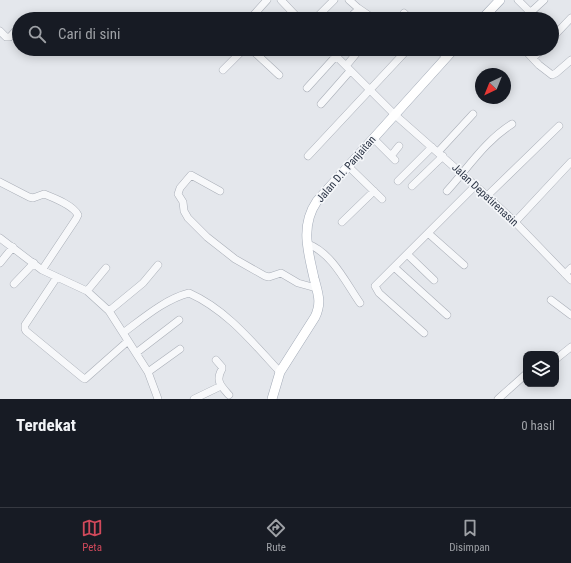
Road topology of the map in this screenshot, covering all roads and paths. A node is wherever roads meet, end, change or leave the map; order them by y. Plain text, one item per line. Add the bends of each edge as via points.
1 (267, 0) edge
2 (281, 0) edge
3 (334, 0) edge
4 (349, 0) edge
5 (500, 0) edge
6 (518, 0) edge
7 (544, 0) edge
8 (358, 8) junction
9 (489, 11) edge
10 (256, 12) edge
11 (291, 12) edge
12 (322, 12) edge
13 (356, 12) edge
14 (364, 12) edge
15 (571, 18) edge
16 (0, 31) edge
17 (559, 31) edge
18 (12, 35) edge
19 (237, 56) edge
20 (262, 56) edge
21 (336, 56) joint
22 (356, 56) edge
23 (402, 56) edge
24 (446, 57) edge
25 (533, 58) edge
26 (571, 60) edge
27 (348, 68) junction
28 (223, 70) dead end
29 (279, 75) dead end
30 (307, 88) dead end
31 (370, 90) junction
32 (321, 104) dead end
33 (394, 114) junction
34 (473, 114) dead end
35 (512, 124) dead end
36 (559, 126) dead end
37 (373, 138) junction
38 (399, 146) dead end
39 (432, 147) junction
40 (440, 154) junction
41 (308, 156) dead end
42 (571, 162) edge
43 (348, 166) junction
44 (463, 174) junction
45 (398, 181) dead end
46 (0, 182) edge
47 (476, 185) junction
48 (412, 186) dead end
49 (220, 191) dead end
50 (374, 191) junction
51 (447, 191) dead end
52 (487, 196) junction
53 (382, 199) dead end
54 (342, 222) dead end
55 (515, 222) junction
56 (428, 233) junction
57 (0, 238) edge
58 (308, 244) junction
59 (14, 247) junction
60 (407, 254) junction
61 (0, 263) edge
62 (34, 263) junction
63 (158, 265) dead end
64 (464, 265) dead end
65 (394, 267) junction
66 (106, 268) dead end
67 (571, 268) edge
68 (42, 270) junction
69 (568, 277) edge
70 (57, 278) junction
71 (434, 280) dead end
72 (14, 284) dead end
73 (316, 288) junction
74 (87, 291) junction
75 (551, 300) dead end
76 (360, 303) dead end
77 (109, 311) junction
78 (447, 315) dead end
79 (571, 315) edge
80 (179, 320) dead end
81 (123, 333) junction
82 (424, 333) dead end
83 (128, 341) junction
84 (571, 347) edge
85 (180, 349) dead end
86 (136, 353) junction
87 (559, 357) edge
88 (216, 360) dead end
89 (148, 372) junction
90 (280, 372) junction
91 (523, 377) edge
92 (221, 386) junction
93 (228, 395) dead end
94 (158, 399) edge
95 (194, 399) edge
96 (272, 399) edge
97 (498, 399) edge

1 - 10 street
2 - 11 street
3 - 12 street
4 - 8 street
5 - 9 main road
6 - 7 street via 532,12
8 - 13 street
8 - 14 street
15 - 17 street
16 - 18 street via 6,37
19 - 28 street
20 - 29 street
21 - 27 street, Jalan Depatirenasin
21 - 30 street
22 - 27 street
23 - 31 street
24 - 33 main road, Jalan D.I. Panjaitan
25 - 26 street via 552,75
27 - 31 street, Jalan Depatirenasin
27 - 32 street
31 - 33 street, Jalan Depatirenasin
31 - 41 street
33 - 37 main road, Jalan D.I. Panjaitan
33 - 39 street, Jalan Depatirenasin
34 - 40 street
35 - 44 street via 489,142
36 - 52 street
37 - 38 street via 393,158
37 - 43 main road, Jalan D.I. Panjaitan
39 - 40 street, Jalan Depatirenasin
39 - 45 street
40 - 44 street, Jalan Depatirenasin
40 - 48 street
42 - 55 street
43 - 50 street
43 - 58 main road, Jalan D.I. Panjaitan via 311,209 306,226
44 - 47 street, Jalan Depatirenasin
44 - 51 street
46 - 68 street via 29,197 44,194 77,212 76,219
47 - 52 street, Jalan Depatirenasin
47 - 56 street
49 - 73 street via 190,175 178,194 188,218 235,259 265,276 281,273 298,283
50 - 53 street
50 - 54 street
52 - 55 street, Jalan Depatirenasin
55 - 69 street, Jalan Depatirenasin
56 - 60 street
56 - 64 street
57 - 59 street
58 - 73 main road, Jalan D.I. Panjaitan
58 - 76 street via 330,260
59 - 61 street
59 - 62 street
60 - 65 street
60 - 71 street
62 - 68 street
62 - 72 street
63 - 77 street via 143,283
65 - 78 street
65 - 82 street via 376,284 376,289
66 - 74 street
67 - 69 street
68 - 70 street
70 - 74 street
70 - 83 street via 25,325 26,331 85,379
73 - 90 main road, Jalan D.I. Panjaitan via 319,309
74 - 77 street
75 - 79 street
77 - 81 street
80 - 86 street
81 - 83 street
81 - 90 street via 162,305 189,293 224,315
83 - 86 street
84 - 87 street
85 - 89 street
86 - 89 street
88 - 92 street via 222,367 218,376
89 - 94 street
90 - 96 main road, Jalan D.I. Panjaitan
91 - 97 street
92 - 93 street
92 - 95 street

